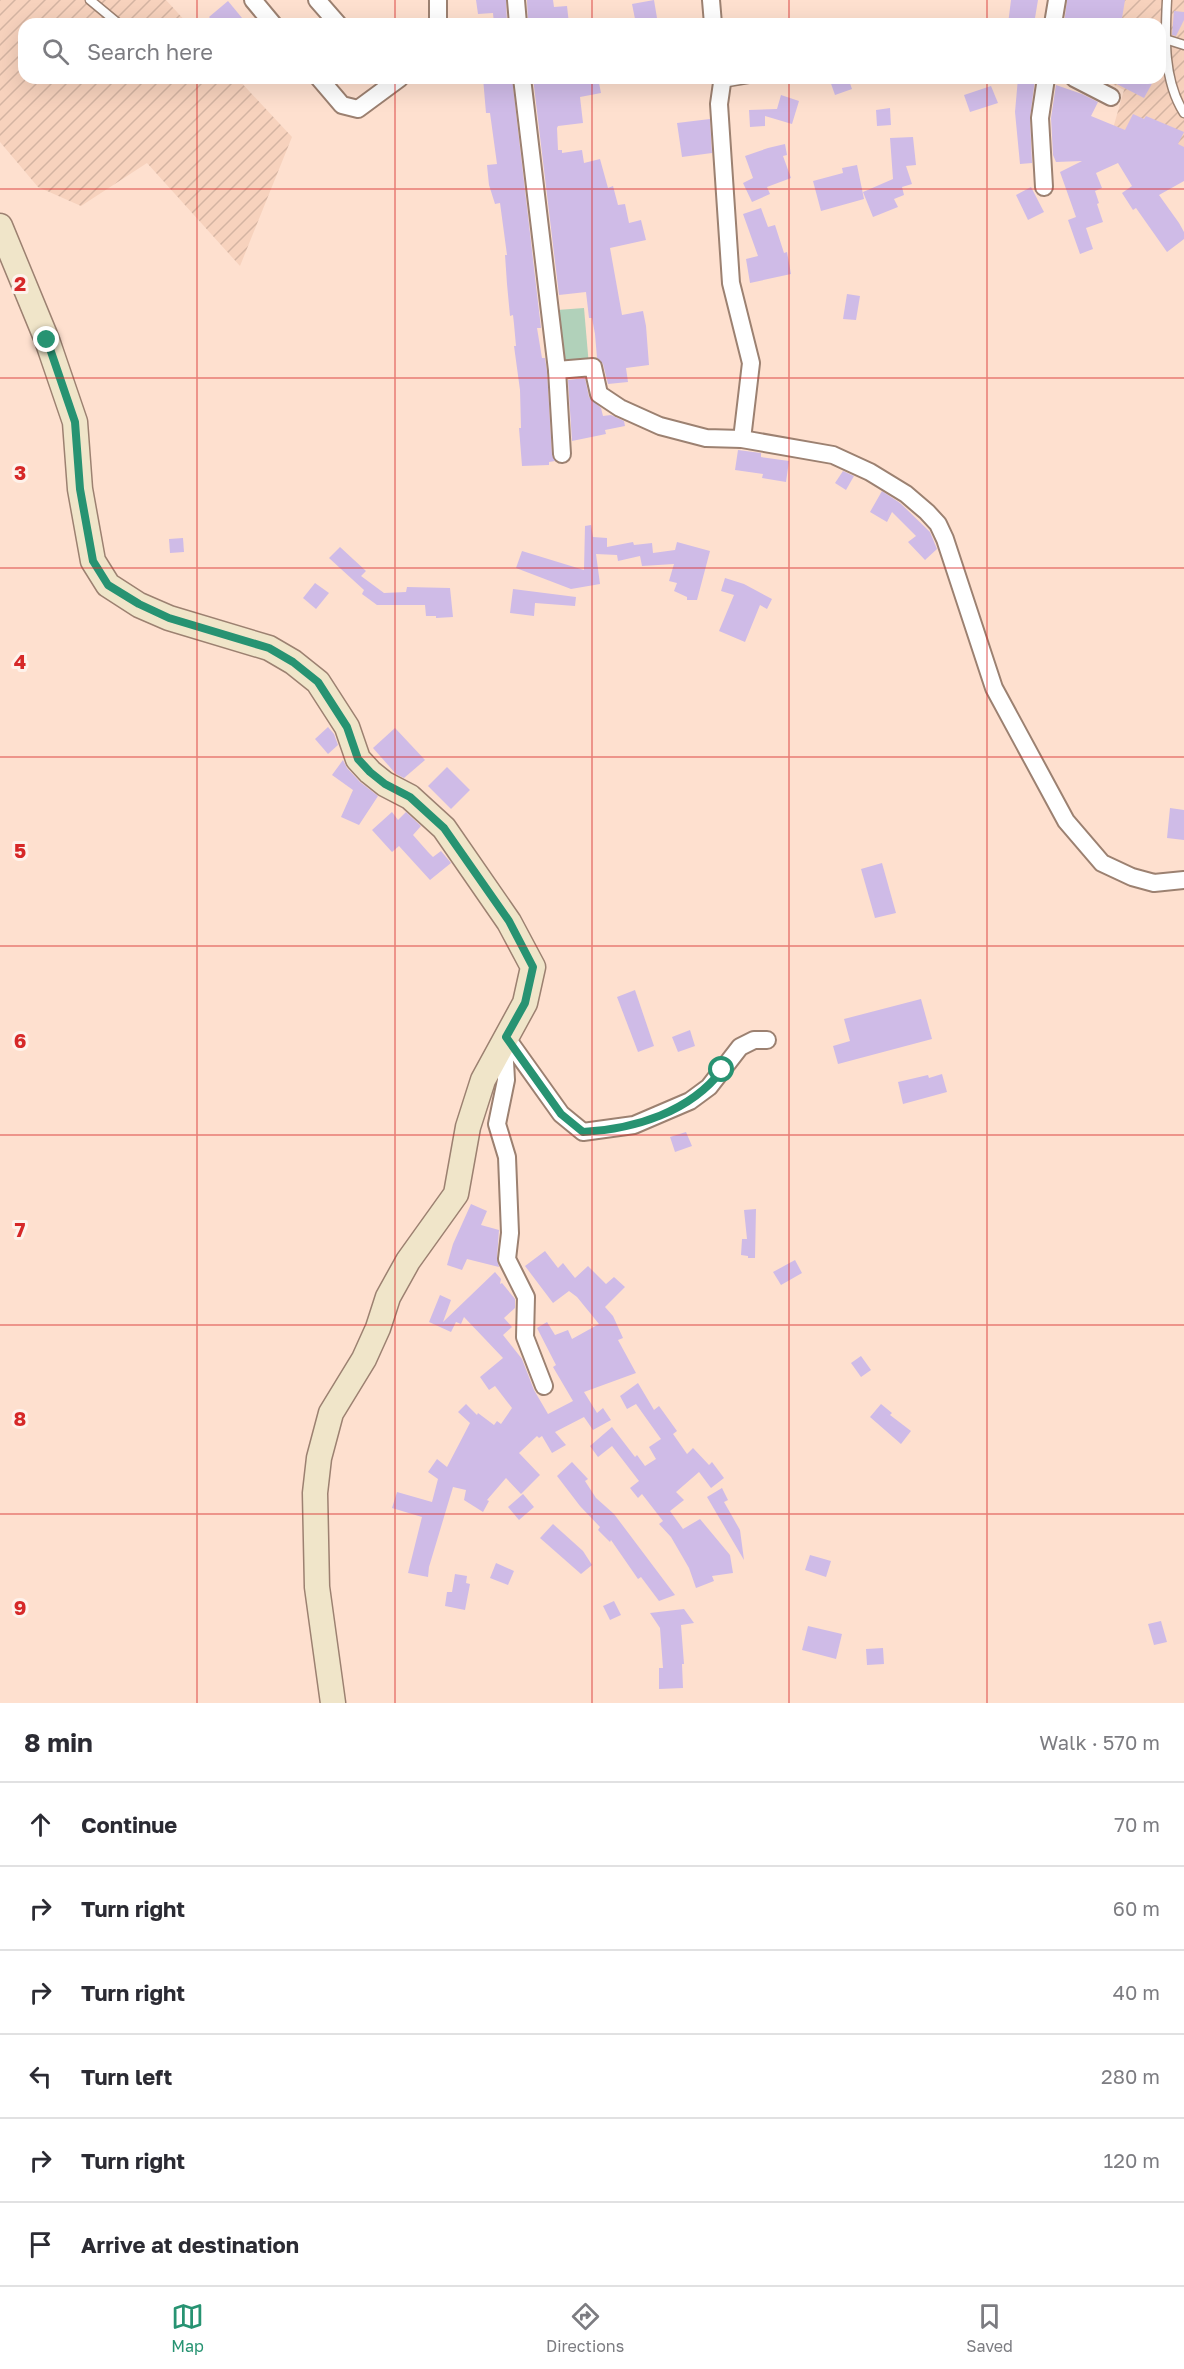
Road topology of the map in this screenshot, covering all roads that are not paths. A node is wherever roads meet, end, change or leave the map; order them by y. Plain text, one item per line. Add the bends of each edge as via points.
1 (90, 0) edge
2 (253, 0) edge
3 (317, 0) edge
4 (438, 0) edge
5 (516, 0) edge
6 (711, 0) edge
7 (1057, 0) edge
8 (1167, 0) edge
9 (112, 18) edge
10 (268, 18) edge
11 (333, 18) edge
12 (438, 18) edge
13 (518, 18) edge
14 (712, 18) edge
15 (1054, 18) edge
16 (1166, 20) edge
17 (1166, 39) edge
18 (1184, 45) edge
19 (1166, 46) edge
20 (324, 84) edge
21 (387, 84) edge
22 (523, 84) edge
23 (722, 84) edge
24 (1045, 84) edge
25 (1086, 84) edge
26 (1111, 97) dead end
27 (1184, 112) edge
28 (1044, 187) dead end
29 (0, 226) edge
30 (557, 370) junction
31 (742, 439) junction
32 (562, 454) dead end
33 (1184, 880) edge
34 (505, 1040) junction
35 (767, 1040) dead end
36 (544, 1386) dead end
37 (333, 1703) edge

1 - 9 lane
2 - 10 street
3 - 11 street
4 - 12 street
5 - 13 street
6 - 14 street
7 - 15 street
8 - 16 lane
17 - 18 lane
19 - 27 lane via 1172,87
20 - 21 street via 342,105 358,109
22 - 30 street
23 - 31 street via 719,104 731,283 751,363
24 - 28 street via 1040,118
25 - 26 street
29 - 34 street via 47,340 75,422 80,489 93,561 108,585 139,604 169,618 269,648 293,662 318,682 347,727 358,759 444,828 509,921 533,967 525,1003
30 - 31 street via 593,367 599,394 660,426 706,438
30 - 32 street
31 - 33 street via 833,455 870,472 927,512 945,539 994,688 1066,821 1102,863 1154,883
34 - 35 street via 561,1114 583,1132 634,1125 690,1101 709,1087 740,1047 754,1040
34 - 36 street via 506,1080 497,1124 507,1158 507,1259 526,1297 525,1336
34 - 37 street via 483,1080 468,1127 456,1194 408,1261 388,1297 364,1359 332,1413 319,1458 315,1493 317,1587

